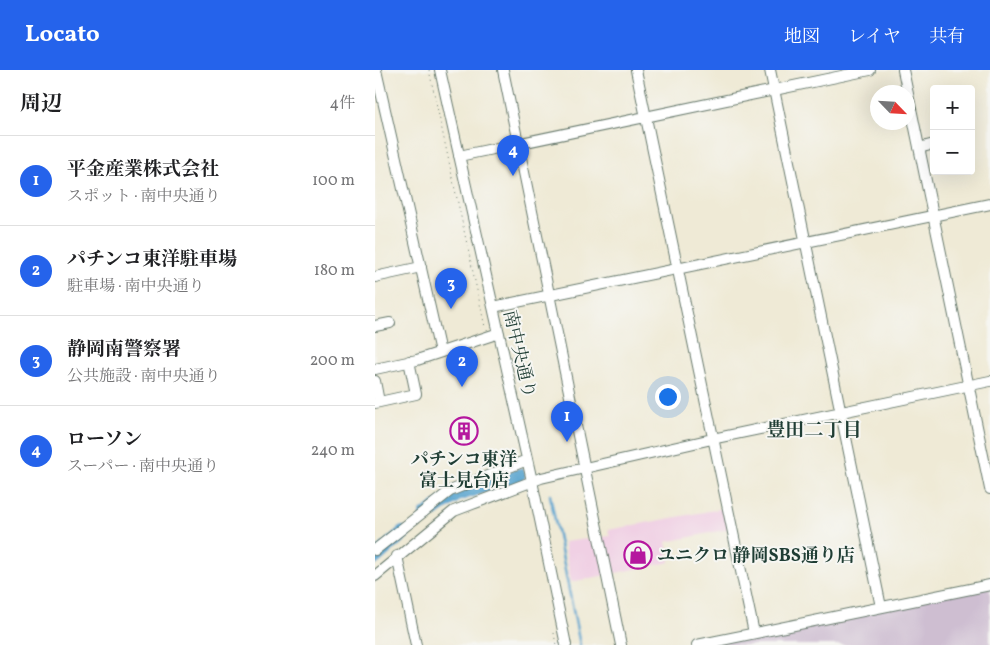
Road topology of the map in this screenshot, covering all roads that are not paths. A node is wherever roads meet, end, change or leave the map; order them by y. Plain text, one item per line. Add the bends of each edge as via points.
1 (376, 70) edge
2 (440, 70) edge
3 (503, 70) edge
4 (636, 70) edge
5 (770, 70) edge
6 (870, 70) edge
7 (903, 70) edge
8 (775, 90) junction
9 (646, 116) junction
10 (518, 144) junction
11 (930, 145) edge
12 (919, 148) junction
13 (459, 156) junction
14 (990, 204) edge
15 (933, 216) junction
16 (806, 240) junction
17 (421, 267) junction
18 (677, 268) junction
19 (375, 277) edge
20 (549, 295) junction
21 (493, 307) junction
22 (390, 324) dead end
23 (375, 326) edge
24 (499, 333) junction
25 (440, 352) junction
26 (409, 361) junction
27 (375, 369) edge
28 (375, 381) edge
29 (990, 381) edge
30 (969, 386) junction
31 (377, 403) edge
32 (841, 412) junction
33 (712, 439) junction
34 (527, 460) junction
35 (586, 467) junction
36 (532, 481) junction
37 (990, 489) edge
38 (375, 550) edge
39 (397, 556) junction
40 (375, 576) edge
41 (990, 585) edge
42 (881, 607) junction
43 (754, 633) junction
44 (416, 645) edge
45 (566, 645) edge
46 (621, 645) edge
47 (697, 645) edge

1 - 17 street
2 - 13 street, 南中央通り
3 - 10 street
4 - 9 street
5 - 8 street
6 - 8 street
7 - 12 street
8 - 9 street
8 - 16 street
9 - 10 street
9 - 18 street
10 - 13 street
10 - 20 street
11 - 12 street
12 - 15 street
13 - 21 street, 南中央通り
14 - 15 street
15 - 16 street
15 - 30 street
16 - 18 street
16 - 32 street
17 - 19 street
17 - 25 street
18 - 20 street
18 - 33 street
20 - 21 street
20 - 35 street
21 - 24 street, 南中央通り
22 - 23 street
24 - 25 street
24 - 34 street, 南中央通り
25 - 26 street
26 - 27 street
26 - 31 street via 416,394
28 - 31 street
29 - 30 street
30 - 32 street
30 - 37 street
32 - 33 street
32 - 42 street
33 - 35 street
33 - 43 street
34 - 36 street, 南中央通り
34 - 38 street via 450,491
35 - 36 street
35 - 46 street
36 - 39 street via 454,511
36 - 45 street, 南中央通り
39 - 40 street
39 - 44 street
41 - 42 street
42 - 43 street
43 - 47 street

